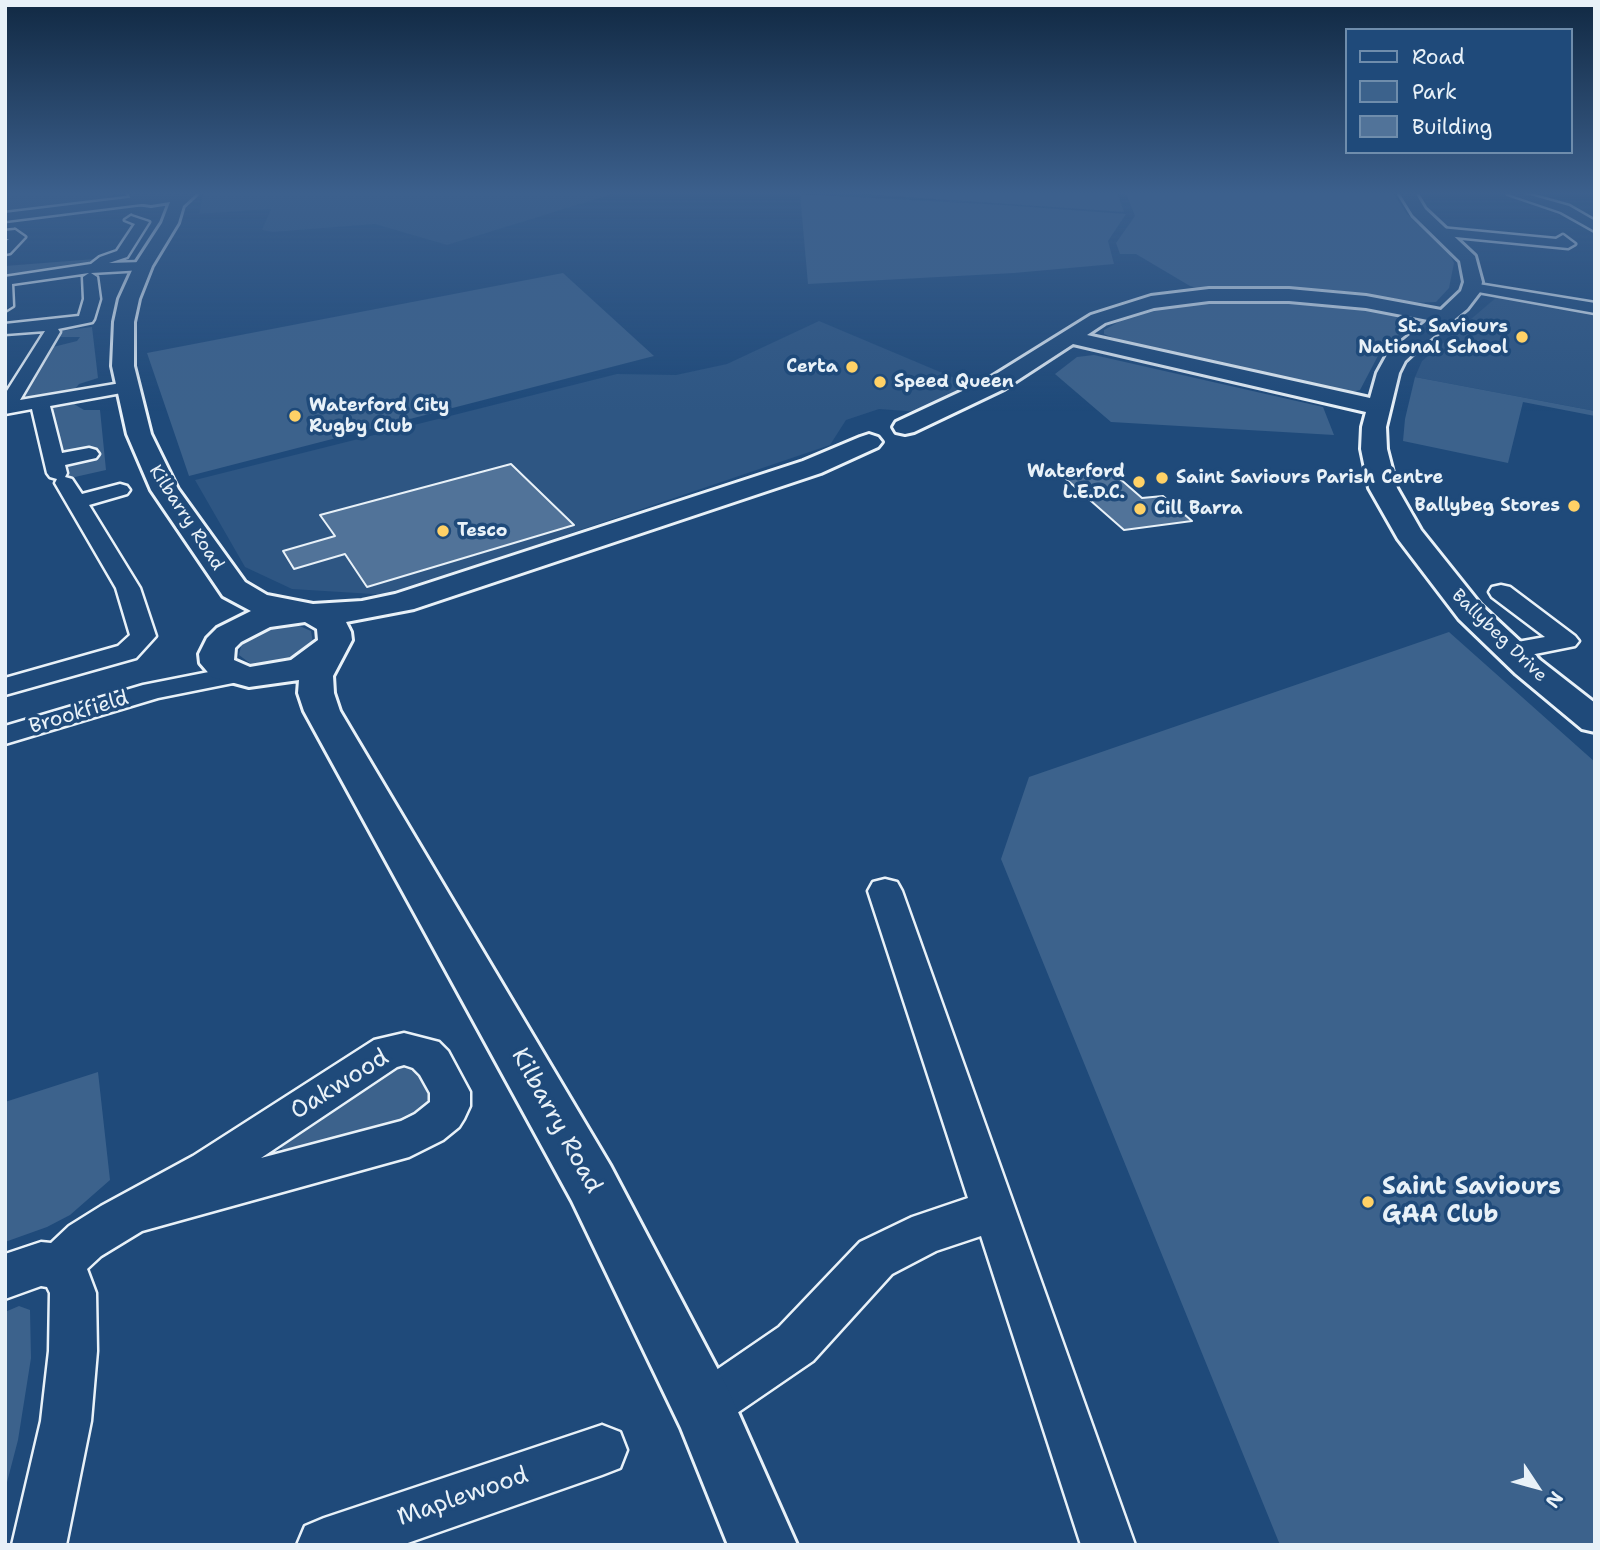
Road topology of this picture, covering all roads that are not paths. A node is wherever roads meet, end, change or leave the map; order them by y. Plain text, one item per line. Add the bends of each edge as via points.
1 (99, 266) edge
2 (141, 266) edge
3 (143, 266) edge
4 (1471, 266) edge
5 (93, 273) junction
6 (5, 283) edge
7 (1472, 287) junction
8 (5, 306) edge
9 (1595, 309) edge
10 (1446, 317) junction
11 (5, 329) edge
12 (1068, 337) junction
13 (75, 339) dead end
14 (127, 387) junction
15 (40, 402) junction
16 (1377, 407) junction
17 (6, 408) edge
18 (89, 454) dead end
19 (63, 480) junction
20 (120, 490) dead end
21 (234, 589) junction
22 (1501, 592) dead end
23 (403, 602) junction
24 (306, 614) junction
25 (331, 645) junction
26 (1510, 651) junction
27 (230, 663) junction
28 (5, 687) edge
29 (322, 711) junction
30 (1595, 721) edge
31 (5, 735) edge
32 (885, 891) dead end
33 (993, 1211) junction
34 (116, 1221) junction
35 (59, 1266) junction
36 (5, 1277) edge
37 (704, 1407) junction
38 (602, 1450) dead end
39 (39, 1545) edge
40 (324, 1545) edge
41 (763, 1545) edge
42 (1108, 1545) edge

1 - 5 street
2 - 5 street
3 - 14 street, Kilbarry Road via 124,322
4 - 7 street
5 - 6 street
5 - 11 street via 86,319
6 - 8 street
7 - 9 street
7 - 10 street, Ballybeg Drive
10 - 12 street via 1320,296 1217,295 1129,308
10 - 16 street, Ballybeg Drive via 1396,358
12 - 16 street
12 - 23 street via 984,390 905,427 911,437 902,443 869,442 812,467
13 - 17 street via 49,337
14 - 15 street
14 - 21 street, Kilbarry Road via 153,468
15 - 17 street
15 - 19 street
16 - 26 street, Ballybeg Drive via 1374,449 1390,502 1446,584
18 - 19 street
19 - 20 street
19 - 28 street via 128,588 143,636 135,646 113,656
21 - 24 street, Kilbarry Road via 257,604
21 - 27 street, Kilbarry Road via 238,611
22 - 26 street via 1566,641
23 - 24 street via 362,611
23 - 25 street via 358,623
24 - 25 street via 331,624
24 - 27 street via 281,614 244,625
25 - 27 street via 303,667 285,673
25 - 29 street, Kilbarry Road via 316,676
26 - 30 street, Ballybeg Drive
27 - 29 street, Kilbarry Road via 290,689
27 - 31 street, Brookfield
29 - 37 street, Kilbarry Road via 591,1183
32 - 33 street
33 - 37 street via 927,1232 876,1258 796,1344
33 - 42 street
34 - 34 street, Oakwood via 146,1208 409,1138 445,1114 450,1092 425,1054 411,1049 388,1052 208,1170
34 - 35 street, Oakwood via 85,1241
35 - 36 street via 41,1264
35 - 39 street via 73,1293 72,1372
37 - 41 street, Kilbarry Road
38 - 40 street, Maplewood

